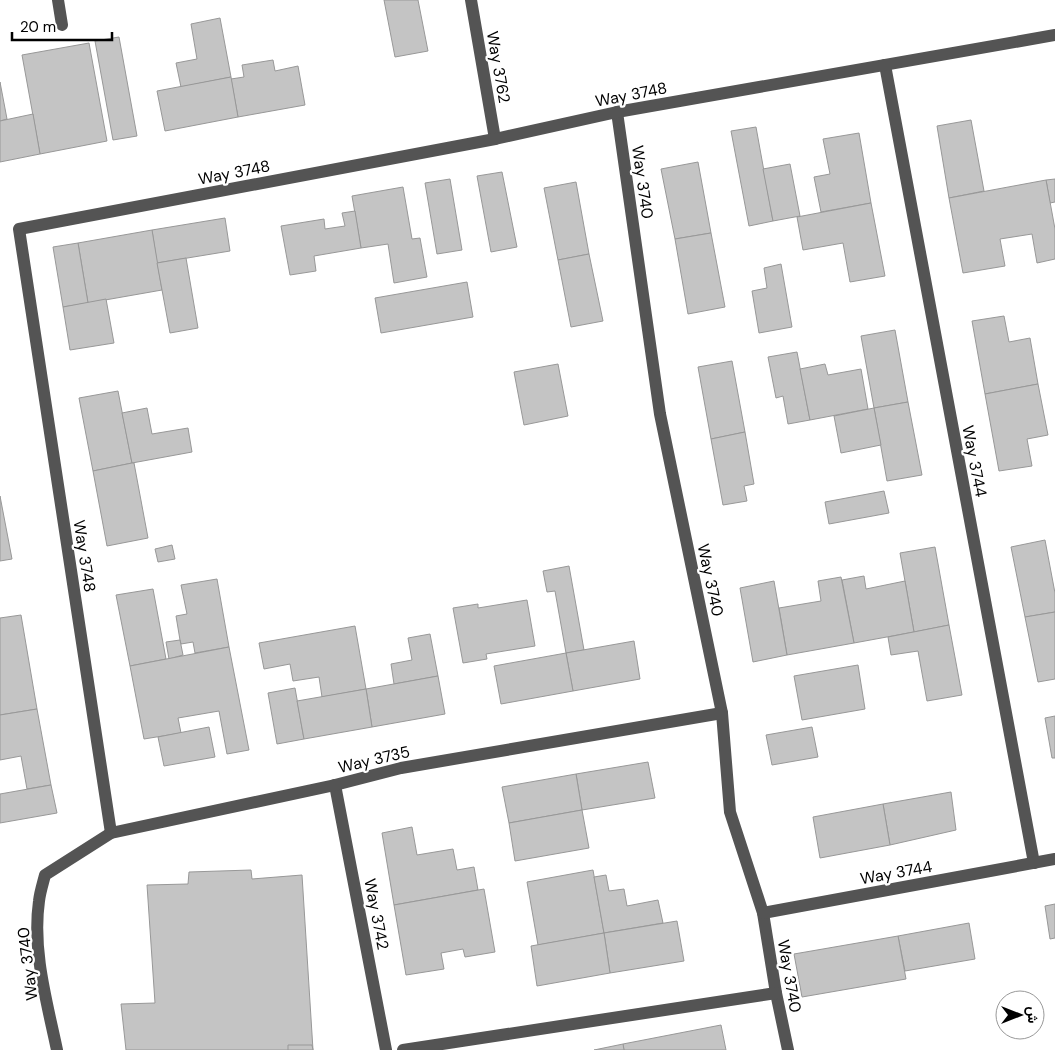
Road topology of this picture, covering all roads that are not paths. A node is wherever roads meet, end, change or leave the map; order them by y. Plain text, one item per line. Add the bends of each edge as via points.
1 (58, 0) edge
2 (471, 0) edge
3 (62, 25) dead end
4 (1055, 35) edge
5 (885, 65) junction
6 (617, 112) junction
7 (495, 139) junction
8 (722, 713) junction
9 (335, 785) junction
10 (111, 833) junction
11 (1055, 859) edge
12 (1034, 863) junction
13 (45, 875) joint
14 (763, 913) junction
15 (776, 993) junction
16 (56, 1050) edge
17 (386, 1050) edge
18 (403, 1050) edge
19 (788, 1050) edge

1 - 3 street
2 - 7 street, Way 3762
4 - 5 street, Way 3748
5 - 6 street, Way 3748
5 - 12 street, Way 3744
6 - 7 street, Way 3748
6 - 8 street, Way 3740 via 660,414
7 - 10 street, Way 3748 via 19,229
8 - 9 street, Way 3735 via 400,768
8 - 14 street, Way 3740 via 730,812
9 - 10 street, Way 3735
9 - 17 street, Way 3742
10 - 13 street, Way 3735
11 - 12 street, Way 3744
12 - 14 street, Way 3744
13 - 16 street, Way 3740 via 37,929 41,972
14 - 15 street, Way 3740
15 - 18 street
15 - 19 street, Way 3740

